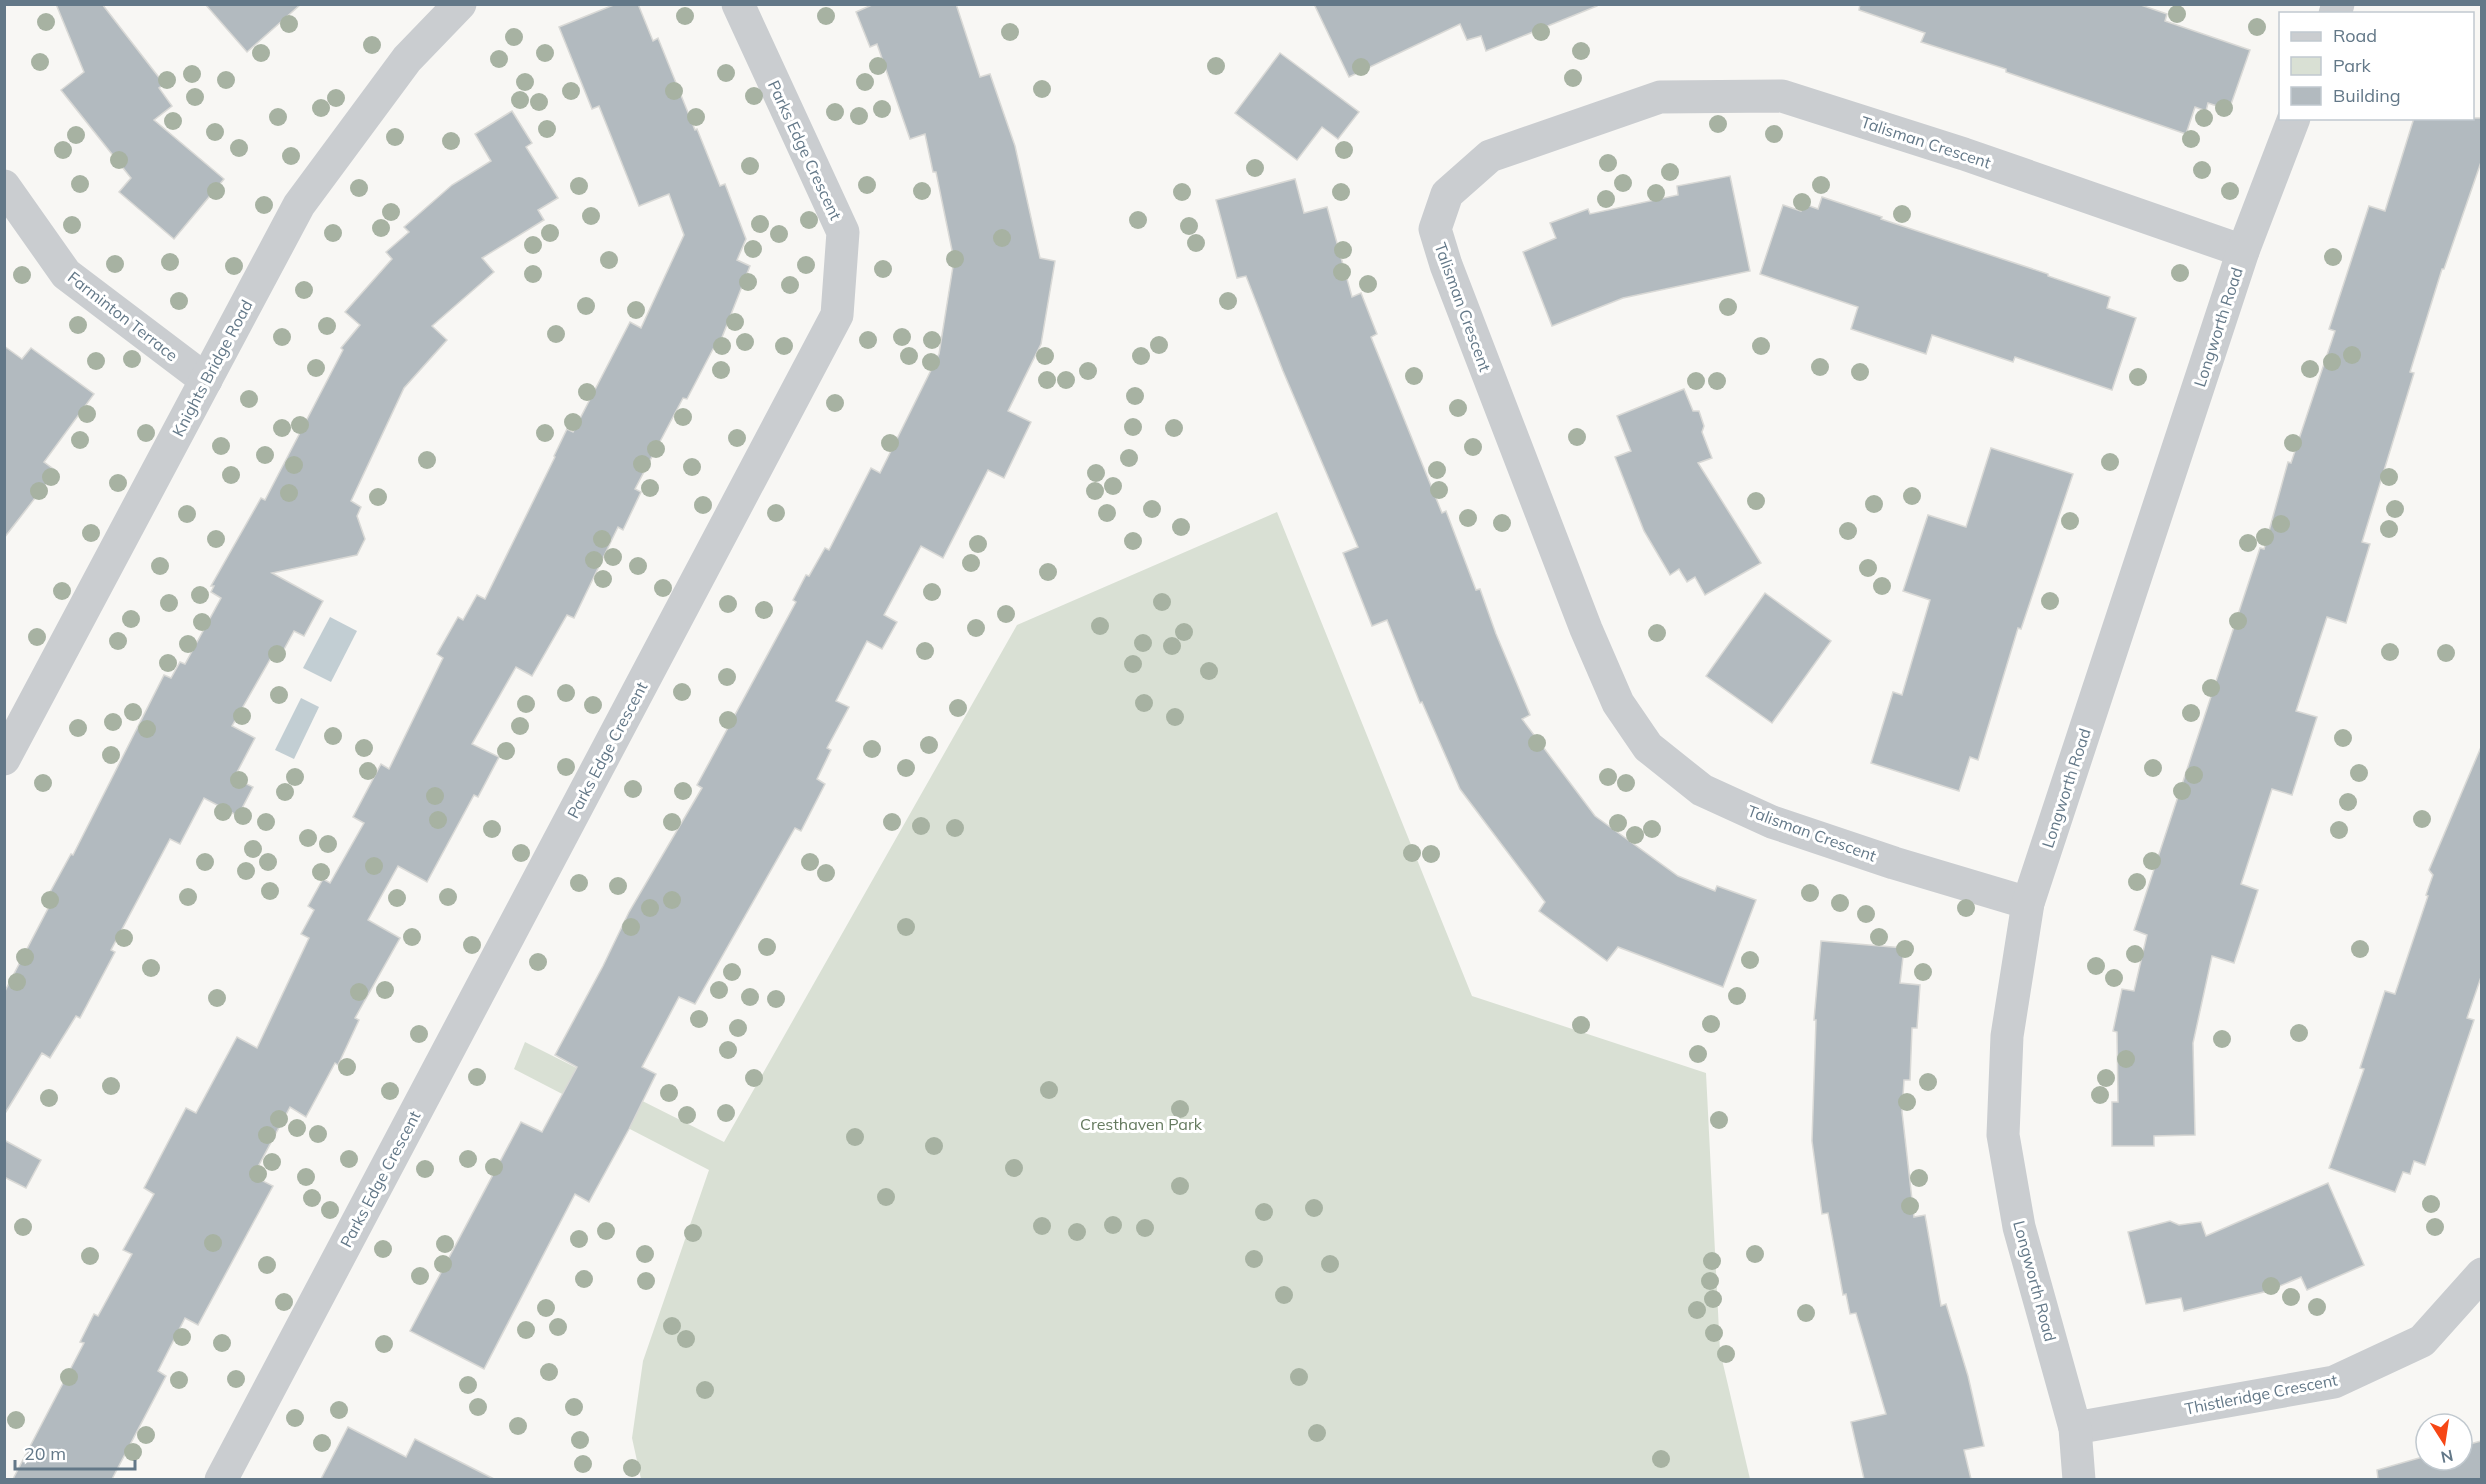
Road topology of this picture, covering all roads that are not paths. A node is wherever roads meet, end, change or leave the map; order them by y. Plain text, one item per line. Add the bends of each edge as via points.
1 (460, 4) edge
2 (738, 4) edge
3 (2294, 120) edge
4 (4, 186) edge
5 (2243, 251) junction
6 (206, 380) junction
7 (4, 759) edge
8 (2028, 903) junction
9 (2481, 1274) edge
10 (2075, 1428) junction
11 (221, 1479) edge
12 (2079, 1479) edge

1 - 6 street, Knights Bridge Road via 407,59 299,205
2 - 11 street, Parks Edge Crescent via 843,232 837,315
3 - 5 street, Longworth Road
4 - 6 street, Farminton Terrace via 66,274
5 - 8 street, Longworth Road
5 - 8 street, Talisman Crescent via 1964,154 1782,96 1660,97 1490,156 1447,194 1435,229 1586,629 1618,703 1648,747 1702,790 1772,822
6 - 7 street, Knights Bridge Road
8 - 10 street, Longworth Road via 2007,1036 2003,1135 2019,1227
9 - 10 street, Thistleridge Crescent via 2422,1341 2334,1382
10 - 12 street, Longworth Road

